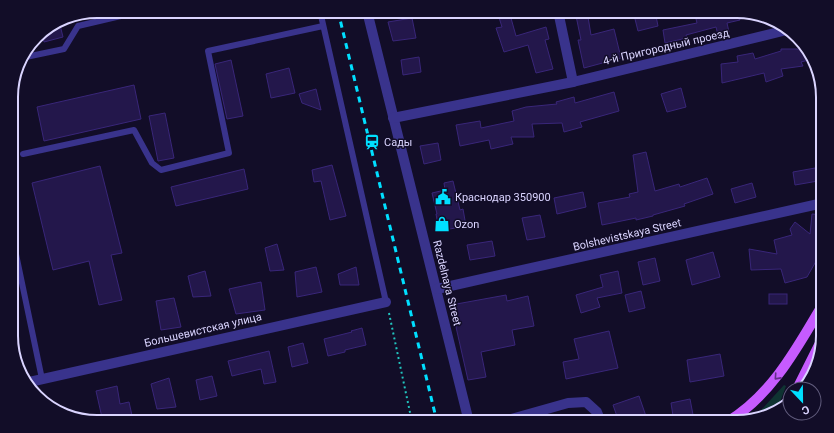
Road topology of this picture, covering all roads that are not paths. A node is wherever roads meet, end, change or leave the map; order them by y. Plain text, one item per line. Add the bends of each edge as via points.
1 (112, 18) edge
2 (321, 18) edge
3 (370, 18) edge
4 (559, 18) edge
5 (323, 26) junction
6 (781, 31) edge
7 (29, 56) edge
8 (573, 82) junction
9 (393, 118) junction
10 (23, 154) dead end
11 (816, 206) edge
12 (18, 264) edge
13 (437, 289) junction
14 (386, 302) joint
15 (816, 316) edge
16 (813, 358) edge
17 (42, 379) junction
18 (32, 381) edge
19 (801, 381) edge
20 (467, 415) edge
21 (526, 415) edge
22 (598, 415) edge
23 (736, 415) edge

1 - 7 lane via 78,26 64,49
2 - 5 lane
3 - 9 street, Razdelnaya Street
4 - 8 street
5 - 10 lane via 208,51 229,153 161,170 152,163 134,130
5 - 14 lane
6 - 8 street, 4-й Пригородный проезд
8 - 9 street, 4-й Пригородный проезд
9 - 13 street, Razdelnaya Street
11 - 13 street, Bolshevistskaya Street
12 - 17 lane
13 - 20 street, Razdelnaya Street
14 - 17 street, Большевистская улица
15 -> 23 main road via 784,369 755,401
16 - 19 main road
17 - 18 street, Большевистская улица
21 - 22 street via 568,403 586,402

